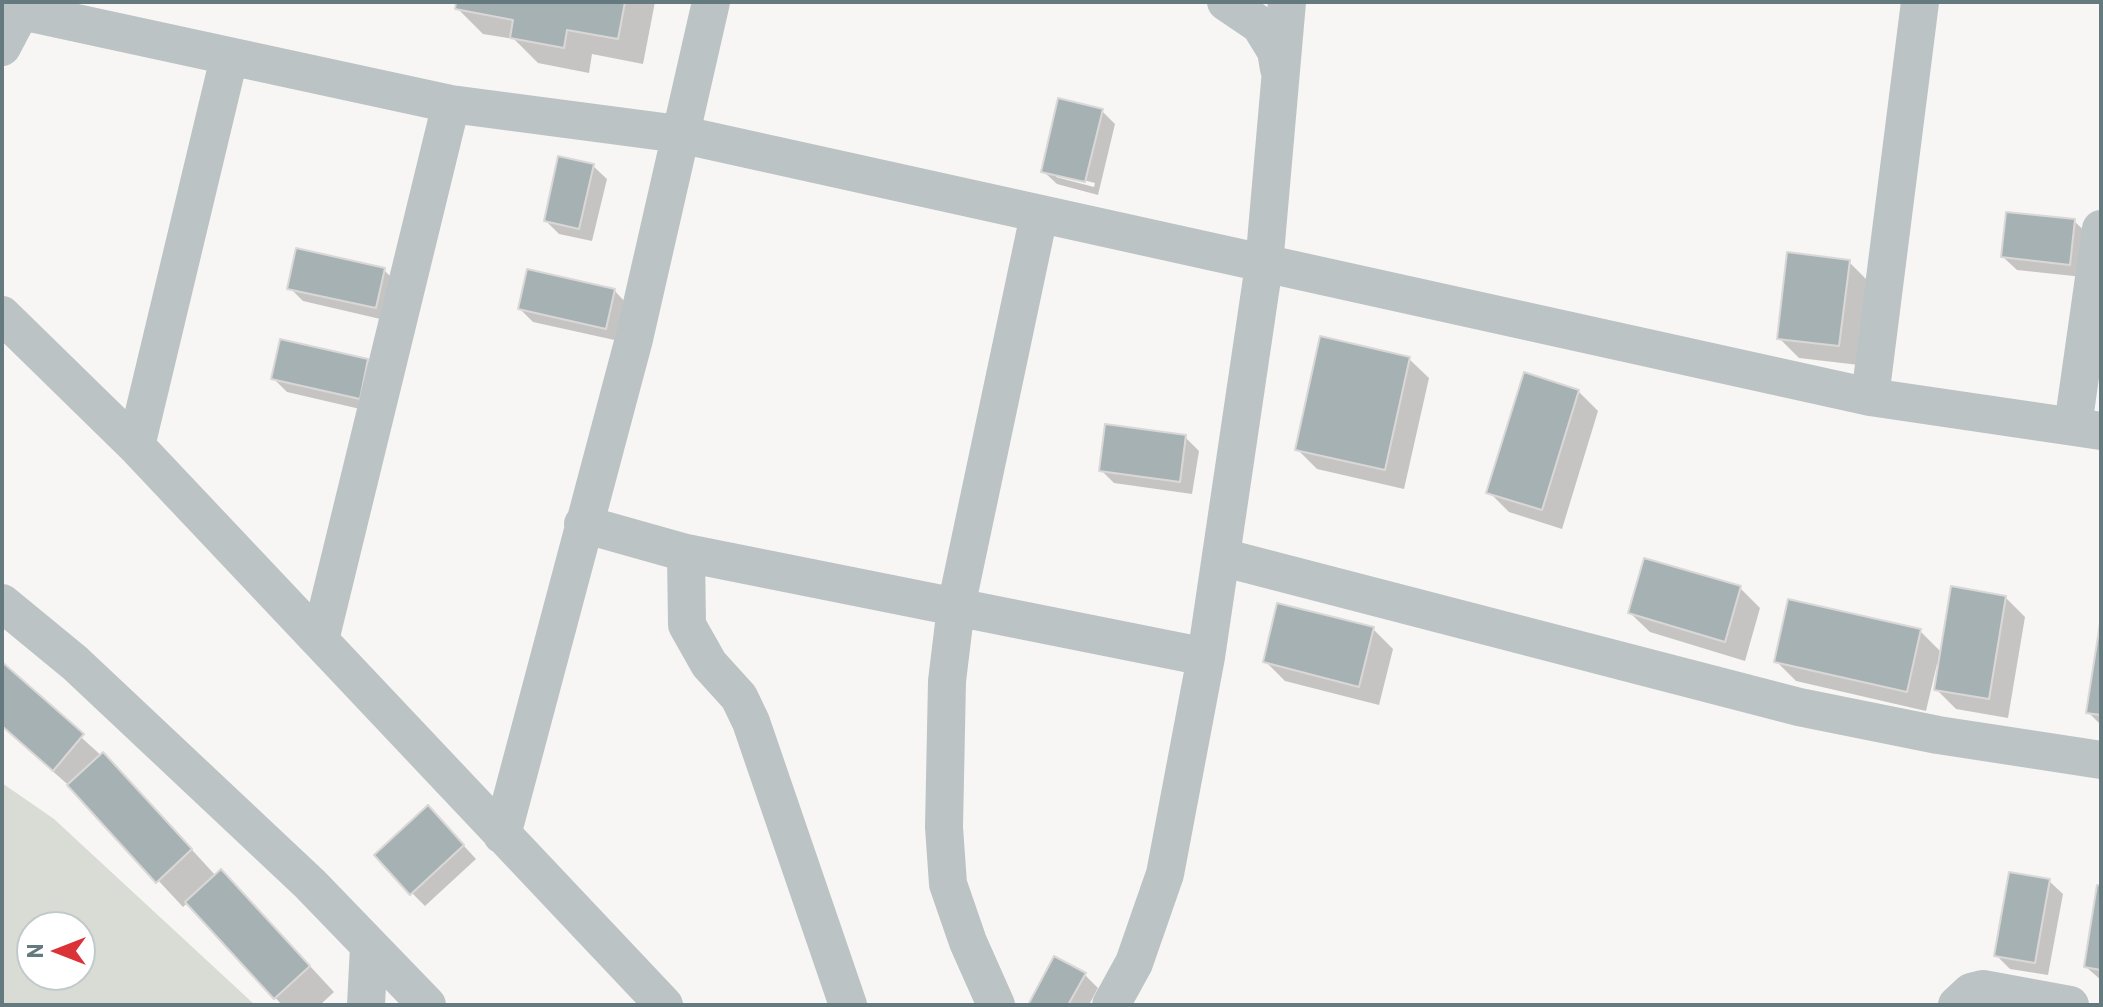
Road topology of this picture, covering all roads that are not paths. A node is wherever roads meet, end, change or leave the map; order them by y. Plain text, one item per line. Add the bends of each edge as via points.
1 (711, 2) edge
2 (1226, 2) edge
3 (1287, 2) edge
4 (1920, 2) edge
5 (21, 7) edge
6 (2, 47) edge
7 (229, 58) junction
8 (1282, 80) junction
9 (451, 104) junction
10 (679, 134) junction
11 (1039, 215) junction
12 (2101, 229) edge
13 (1264, 265) junction
14 (2, 315) edge
15 (1870, 397) junction
16 (2087, 429) edge
17 (136, 446) junction
18 (583, 524) junction
19 (686, 553) junction
20 (1221, 557) junction
21 (2, 603) edge
22 (956, 607) junction
23 (320, 640) junction
24 (1206, 657) junction
25 (2101, 760) edge
26 (502, 835) junction
27 (369, 946) junction
28 (366, 1005) edge
29 (427, 1005) edge
30 (664, 1005) edge
31 (848, 1005) edge
32 (996, 1005) edge
33 (1111, 1005) edge
34 (1957, 1005) edge
35 (2070, 1005) edge

1 - 10 street
2 - 8 street via 1260,25 1276,51
3 - 8 street
4 - 15 street
5 - 6 street
5 - 7 street
7 - 9 street
7 - 17 street
8 - 13 street
9 - 10 street
9 - 23 street
10 - 11 street
10 - 18 street via 634,339
11 - 13 street
11 - 22 street
12 - 16 street
13 - 15 street
13 - 20 street
14 - 17 street
15 - 16 street
17 - 23 street
18 - 19 street
18 - 26 street
19 - 22 street
19 - 31 street via 687,625 751,722
20 - 24 street
20 - 25 street via 1799,707
21 - 27 street via 75,663
22 - 24 street
22 - 32 street via 947,681 944,852 955,911
23 - 26 street
24 - 33 street via 1165,874 1134,963
26 - 30 street
27 - 28 street
27 - 29 street
34 - 35 street via 1983,989

